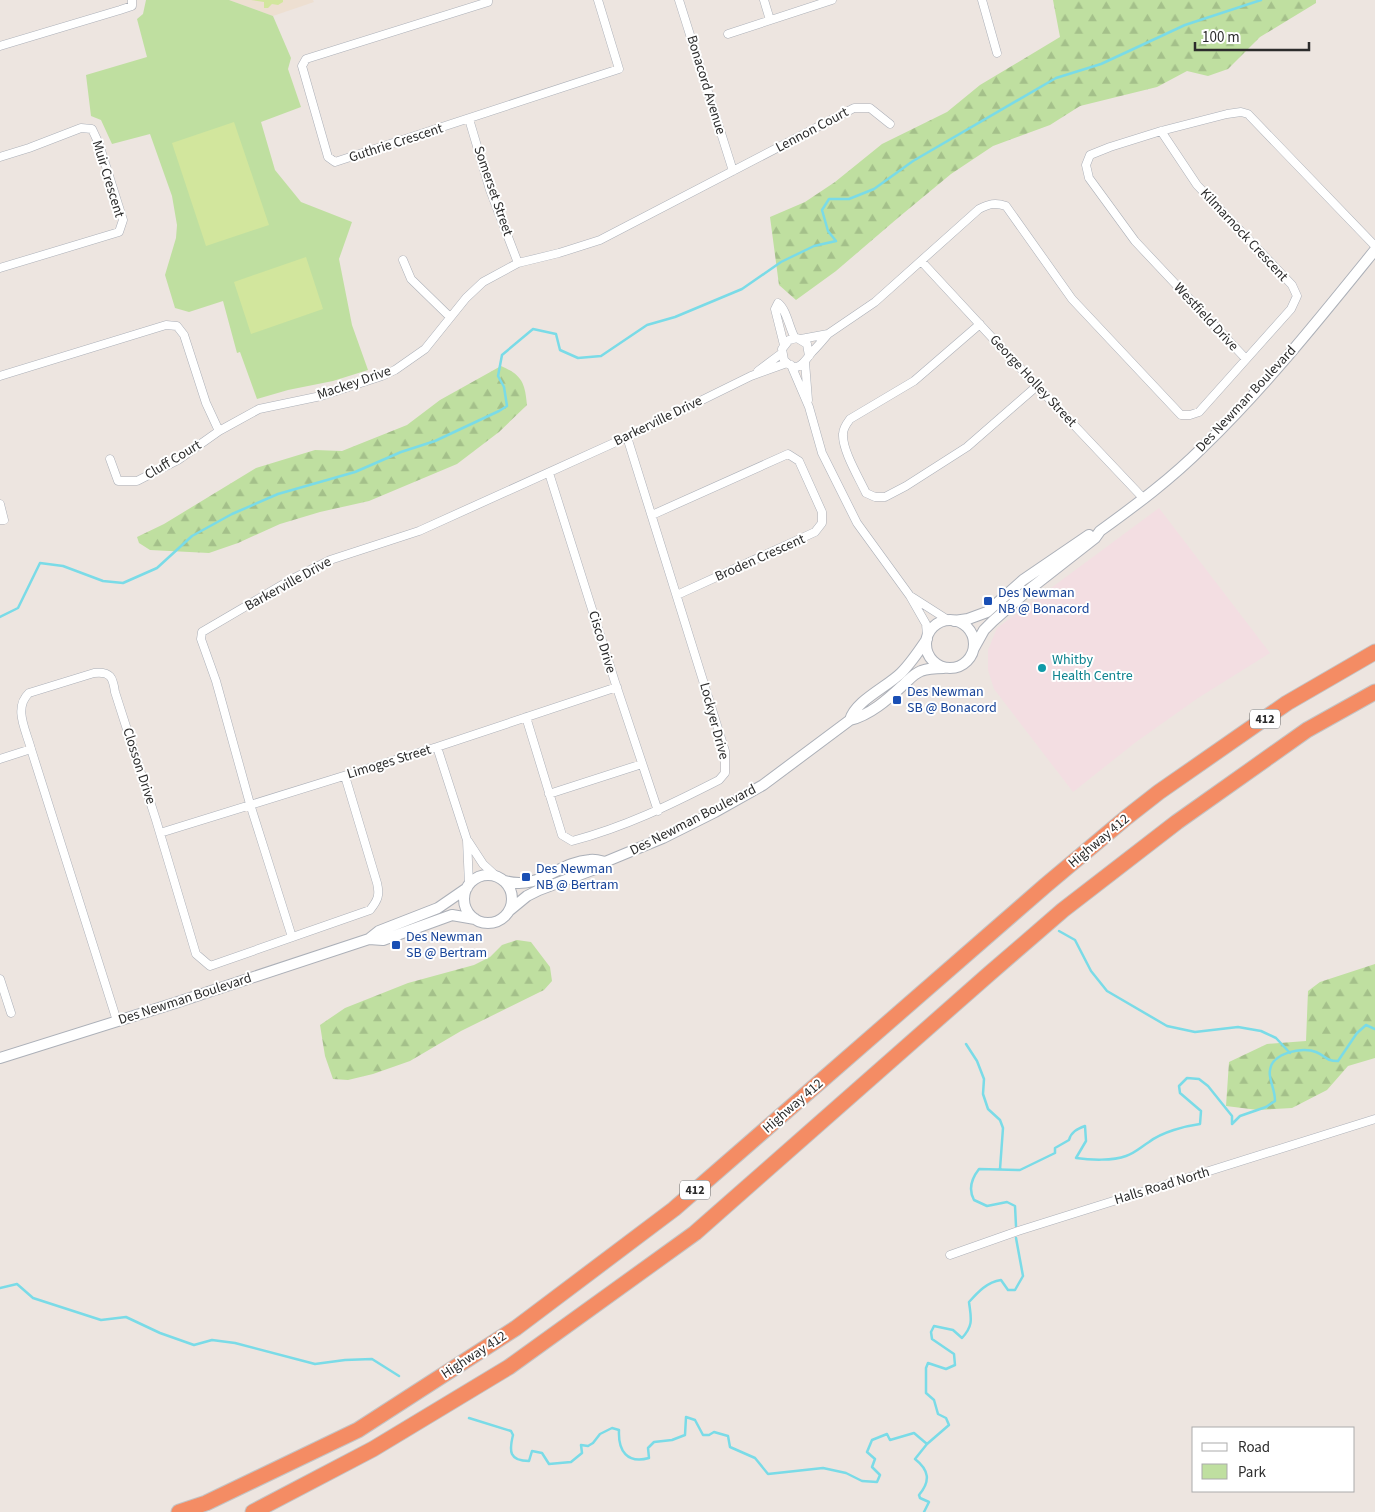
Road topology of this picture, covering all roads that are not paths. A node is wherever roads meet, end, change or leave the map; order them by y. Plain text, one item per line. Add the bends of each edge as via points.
1 (132, 0) edge
2 (488, 0) edge
3 (598, 0) edge
4 (679, 0) edge
5 (764, 0) edge
6 (832, 0) edge
7 (982, 0) edge
8 (770, 20) junction
9 (728, 34) dead end
10 (0, 46) edge
11 (997, 53) dead end
12 (470, 119) junction
13 (890, 124) dead end
14 (1161, 131) junction
15 (0, 157) edge
16 (733, 171) junction
17 (1375, 248) edge
18 (403, 260) dead end
19 (922, 262) junction
20 (518, 263) junction
21 (0, 268) edge
22 (450, 316) junction
23 (980, 324) junction
24 (828, 334) junction
25 (798, 339) junction
26 (783, 349) junction
27 (807, 359) junction
28 (1246, 359) junction
29 (789, 364) junction
30 (0, 376) edge
31 (751, 376) junction
32 (1037, 386) junction
33 (809, 407) junction
34 (219, 431) junction
35 (627, 437) junction
36 (110, 459) dead end
37 (549, 473) junction
38 (1144, 499) junction
39 (0, 504) edge
40 (652, 515) junction
41 (0, 520) edge
42 (1100, 531) junction
43 (677, 595) junction
44 (910, 596) junction
45 (951, 620) junction
46 (927, 637) junction
47 (974, 648) junction
48 (1375, 652) edge
49 (944, 668) junction
50 (617, 687) junction
51 (1375, 692) edge
52 (526, 718) junction
53 (850, 720) junction
54 (437, 748) junction
55 (31, 749) junction
56 (0, 759) edge
57 (642, 764) junction
58 (345, 776) junction
59 (549, 794) junction
60 (250, 804) junction
61 (658, 811) junction
62 (160, 833) junction
63 (467, 840) junction
64 (605, 862) junction
65 (500, 878) junction
66 (468, 886) junction
67 (510, 910) junction
68 (475, 919) junction
69 (292, 937) junction
70 (369, 939) junction
71 (0, 978) edge
72 (11, 1013) dead end
73 (117, 1021) junction
74 (0, 1058) edge
75 (1375, 1119) edge
76 (950, 1255) dead end
77 (179, 1512) edge
78 (252, 1512) edge

1 - 10 street via 132,6
2 - 12 street, Guthrie Crescent via 306,59 302,66 328,157 335,162
3 - 12 street, Guthrie Crescent via 619,69
4 - 16 street, Bonacord Avenue
5 - 8 street
6 - 8 street
7 - 11 street
8 - 9 street
12 - 20 street, Somerset Street via 490,190
13 - 16 street, Lennon Court via 870,108 854,108
14 - 17 street, Westfield Drive via 1227,114 1248,114
14 - 28 street, Kilmarnock Crescent via 1197,185 1292,285 1297,296 1291,309
14 - 28 street, Westfield Drive via 1090,155 1086,165 1089,178 1135,241
15 - 21 street, Muir Crescent via 81,128 92,129 123,220 119,232
16 - 20 street, Mackey Drive via 600,240
17 - 38 street, Des Newman Boulevard via 1272,373 1203,447
18 - 22 street via 411,279
19 - 23 street, George Holley Street
19 - 24 street, Westfield Drive via 875,302
19 - 28 street, Westfield Drive via 979,209 998,203 1006,206 1072,299 1181,415 1199,412
20 - 22 street, Mackey Drive via 483,282
22 - 34 street, Mackey Drive via 425,349 395,370 321,396 259,409
23 - 32 street, George Holley Street
23 - 32 street via 914,381 850,419 845,426 846,448 866,494 885,497 914,481 967,447
24 - 25 street, Westfield Drive
24 - 27 street
25 - 26 street via 790,340
25 - 26 street via 789,328 783,307 778,303 775,309
25 - 27 street via 807,344
26 - 29 street
26 - 31 street, Barkerville Drive
27 - 29 street via 798,366
27 - 33 street
29 - 31 street, Barkerville Drive
29 - 33 street
30 - 34 street via 166,325 177,326 184,335 206,403
31 - 35 street, Barkerville Drive
32 - 38 street, George Holley Street
33 - 44 street via 822,454 857,523
34 - 36 street, Cluff Court via 178,460 137,481 118,481
35 - 37 street, Barkerville Drive
35 - 40 street, Lockyer Drive
37 - 50 street, Cisco Drive
37 - 60 street, Barkerville Drive via 419,531 330,560 202,632 201,639
38 - 42 street, Des Newman Boulevard
39 - 41 street via 4,520
40 - 43 street, Lockyer Drive
40 - 43 street, Broden Crescent via 788,454 799,461 822,512 822,523 815,532
42 - 45 street, Des Newman Boulevard via 1092,533 1023,580 987,612 968,619
42 - 47 street, Des Newman Boulevard via 984,630
43 - 61 street, Lockyer Drive via 725,751 726,764 725,773 719,780
44 - 45 street
44 - 46 street via 926,624
45 - 46 street via 937,624
45 - 47 street via 966,626 974,640
46 - 49 street via 930,659
46 - 53 street, Des Newman Boulevard via 901,673 859,706
47 - 49 street via 967,662 952,669
48 - 77 highway, Highway 412 / 412 via 1287,703 1127,817 674,1210 516,1328 358,1430 206,1503
49 - 53 street, Des Newman Boulevard via 920,671 868,713
50 - 52 street, Limoges Street
50 - 57 street, Cisco Drive
51 - 78 highway, Highway 412 / 412 via 1307,730 1176,822 1063,910 695,1233 509,1368 373,1449
52 - 54 street, Limoges Street
52 - 59 street, Lockyer Drive
53 - 64 street, Des Newman Boulevard via 763,785 663,838
54 - 58 street, Limoges Street
54 - 63 street
55 - 56 street
55 - 62 street, Closson Drive via 20,709 29,692 94,673 110,676
55 - 73 street, Closson Drive
57 - 59 street
57 - 61 street, Cisco Drive
58 - 60 street, Limoges Street
58 - 69 street, Closson Drive via 377,883 378,900 370,910
59 - 61 street, Lockyer Drive via 562,834 572,841
60 - 62 street, Limoges Street
60 - 69 street, Barkerville Drive
62 - 69 street, Closson Drive via 196,954 206,963 210,966
63 - 65 street via 483,864
63 - 66 street
64 - 65 street, Des Newman Boulevard via 590,860 572,864 528,883 512,883
64 - 67 street, Des Newman Boulevard via 533,893
65 - 66 street via 481,876
65 - 67 street via 510,887
66 - 68 street via 465,905
66 - 70 street, Des Newman Boulevard via 438,908 379,931
67 - 68 street via 498,921 490,923
68 - 70 street, Des Newman Boulevard via 452,914 383,940
70 - 73 street, Des Newman Boulevard
71 - 72 street
73 - 74 street, Des Newman Boulevard
75 - 76 street, Halls Road North

